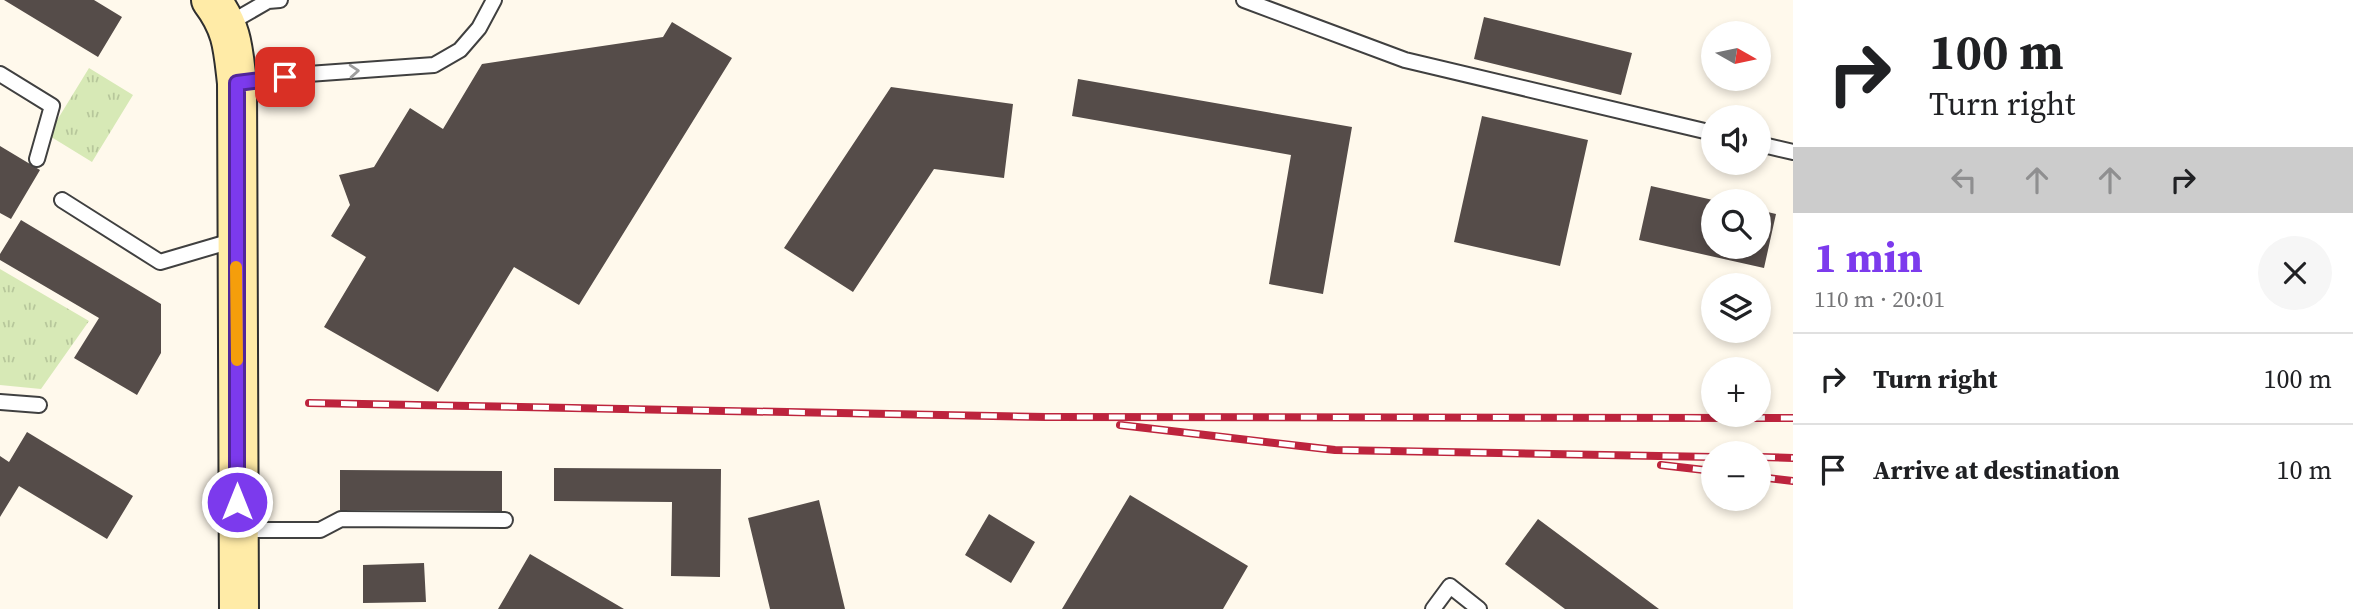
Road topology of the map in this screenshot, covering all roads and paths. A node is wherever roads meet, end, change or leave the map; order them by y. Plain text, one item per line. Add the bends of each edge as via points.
1 (279, 0) edge
2 (494, 0) edge
3 (1244, 0) edge
4 (219, 12) edge
5 (0, 74) edge
6 (237, 83) junction
7 (1701, 130) edge
8 (1771, 147) edge
9 (1793, 152) edge
10 (37, 159) dead end
11 (62, 200) dead end
12 (236, 239) junction
13 (0, 402) edge
14 (39, 405) dead end
15 (505, 520) dead end
16 (238, 530) junction
17 (239, 609) edge
18 (1433, 609) edge
19 (1479, 609) edge

1 - 4 lane
6 -> 2 lane via 434,65 460,50 480,28
3 - 7 lane via 1405,60
4 - 6 main road via 233,47
5 - 10 lane via 52,106
6 - 12 main road
8 - 9 lane
11 - 12 lane via 160,262
12 - 16 main road
13 - 14 lane
15 - 16 lane via 341,519 320,530
16 - 17 main road
18 - 19 lane via 1450,586

